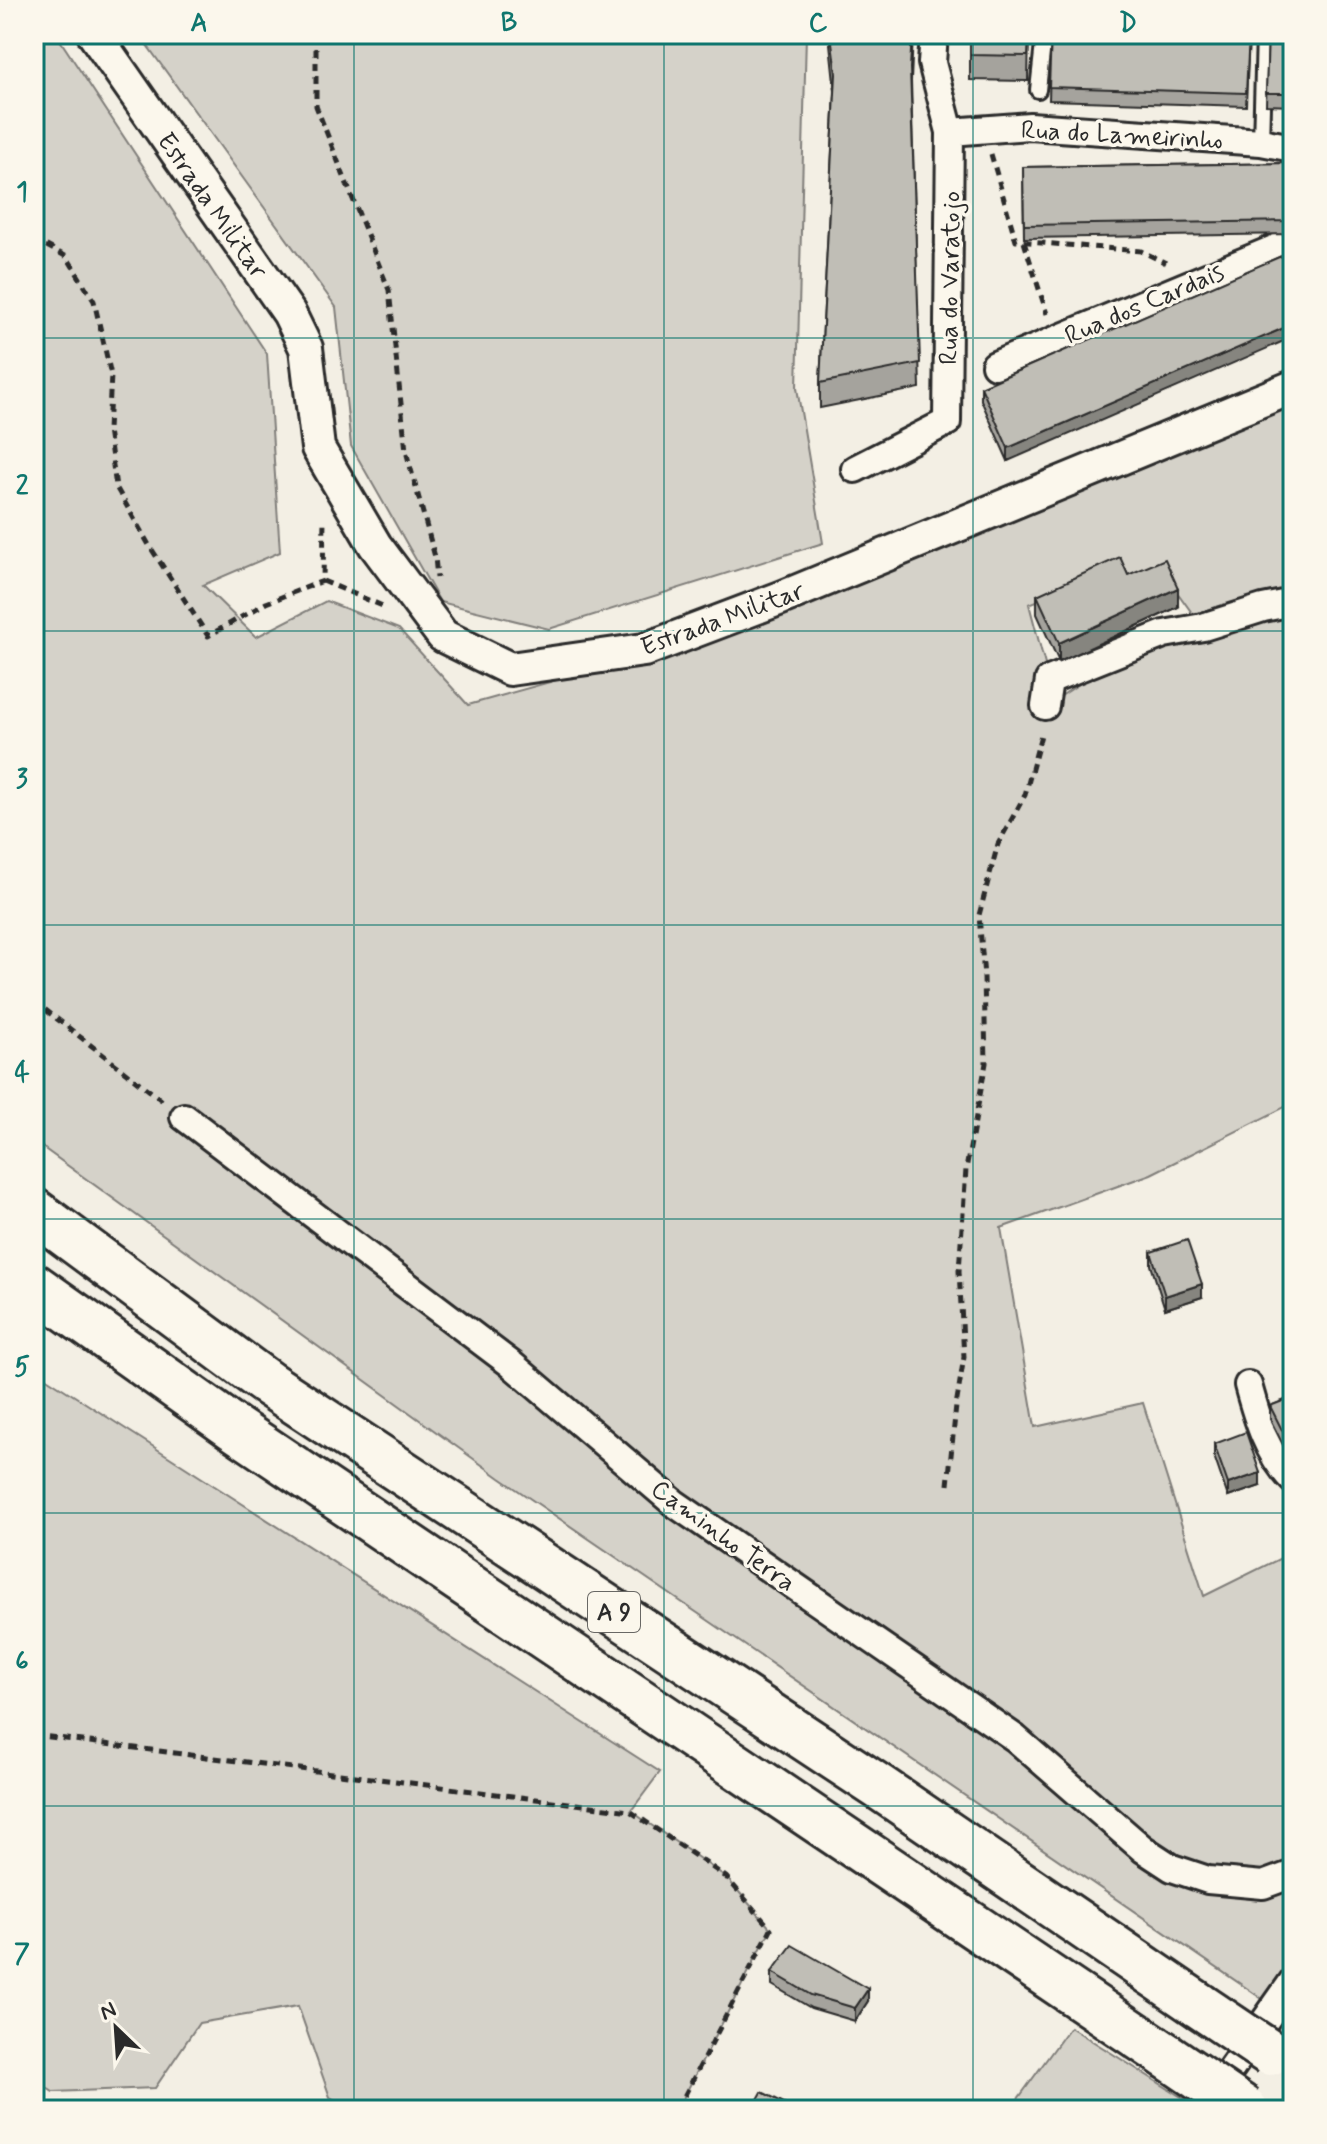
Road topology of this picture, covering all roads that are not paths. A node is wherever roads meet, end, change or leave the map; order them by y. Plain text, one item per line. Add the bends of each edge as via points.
1 (94, 34) edge
2 (934, 34) edge
3 (1044, 34) edge
4 (1264, 34) edge
5 (1038, 90) dead end
6 (950, 132) junction
7 (1261, 142) junction
8 (1293, 148) edge
9 (1293, 241) edge
10 (995, 365) dead end
11 (1293, 387) edge
12 (855, 469) dead end
13 (1293, 602) edge
14 (1045, 706) road end
15 (184, 1117) road end
16 (34, 1211) edge
17 (34, 1286) edge
18 (1248, 1385) dead end
19 (1293, 1480) edge
20 (1293, 1874) edge
21 (1293, 1981) edge
22 (1282, 2060) edge
23 (1202, 2110) edge
24 (1245, 2110) edge

1 - 11 street, Estrada Militar via 289,313 306,348 318,448 375,545 443,636 510,669 644,650
2 - 6 street, Rua do Varatojo via 932,63
3 - 5 lane
4 - 7 lane
6 - 7 street, Rua do Lameirinho via 1030,126
6 - 12 street, Rua do Varatojo via 947,422
7 - 8 street, Rua do Lameirinho
9 - 10 street, Rua dos Cardais
13 - 14 street via 1164,634 1049,680
15 - 20 street, Caminho Terra via 511,1364 674,1503 1015,1738 1143,1849 1172,1868 1208,1880 1263,1885
16 - 22 highway, A 9, bridge via 267,1383
17 - 24 highway, A 9, bridge via 234,1428
18 - 19 street via 1259,1424 1282,1470
21 - 23 street

